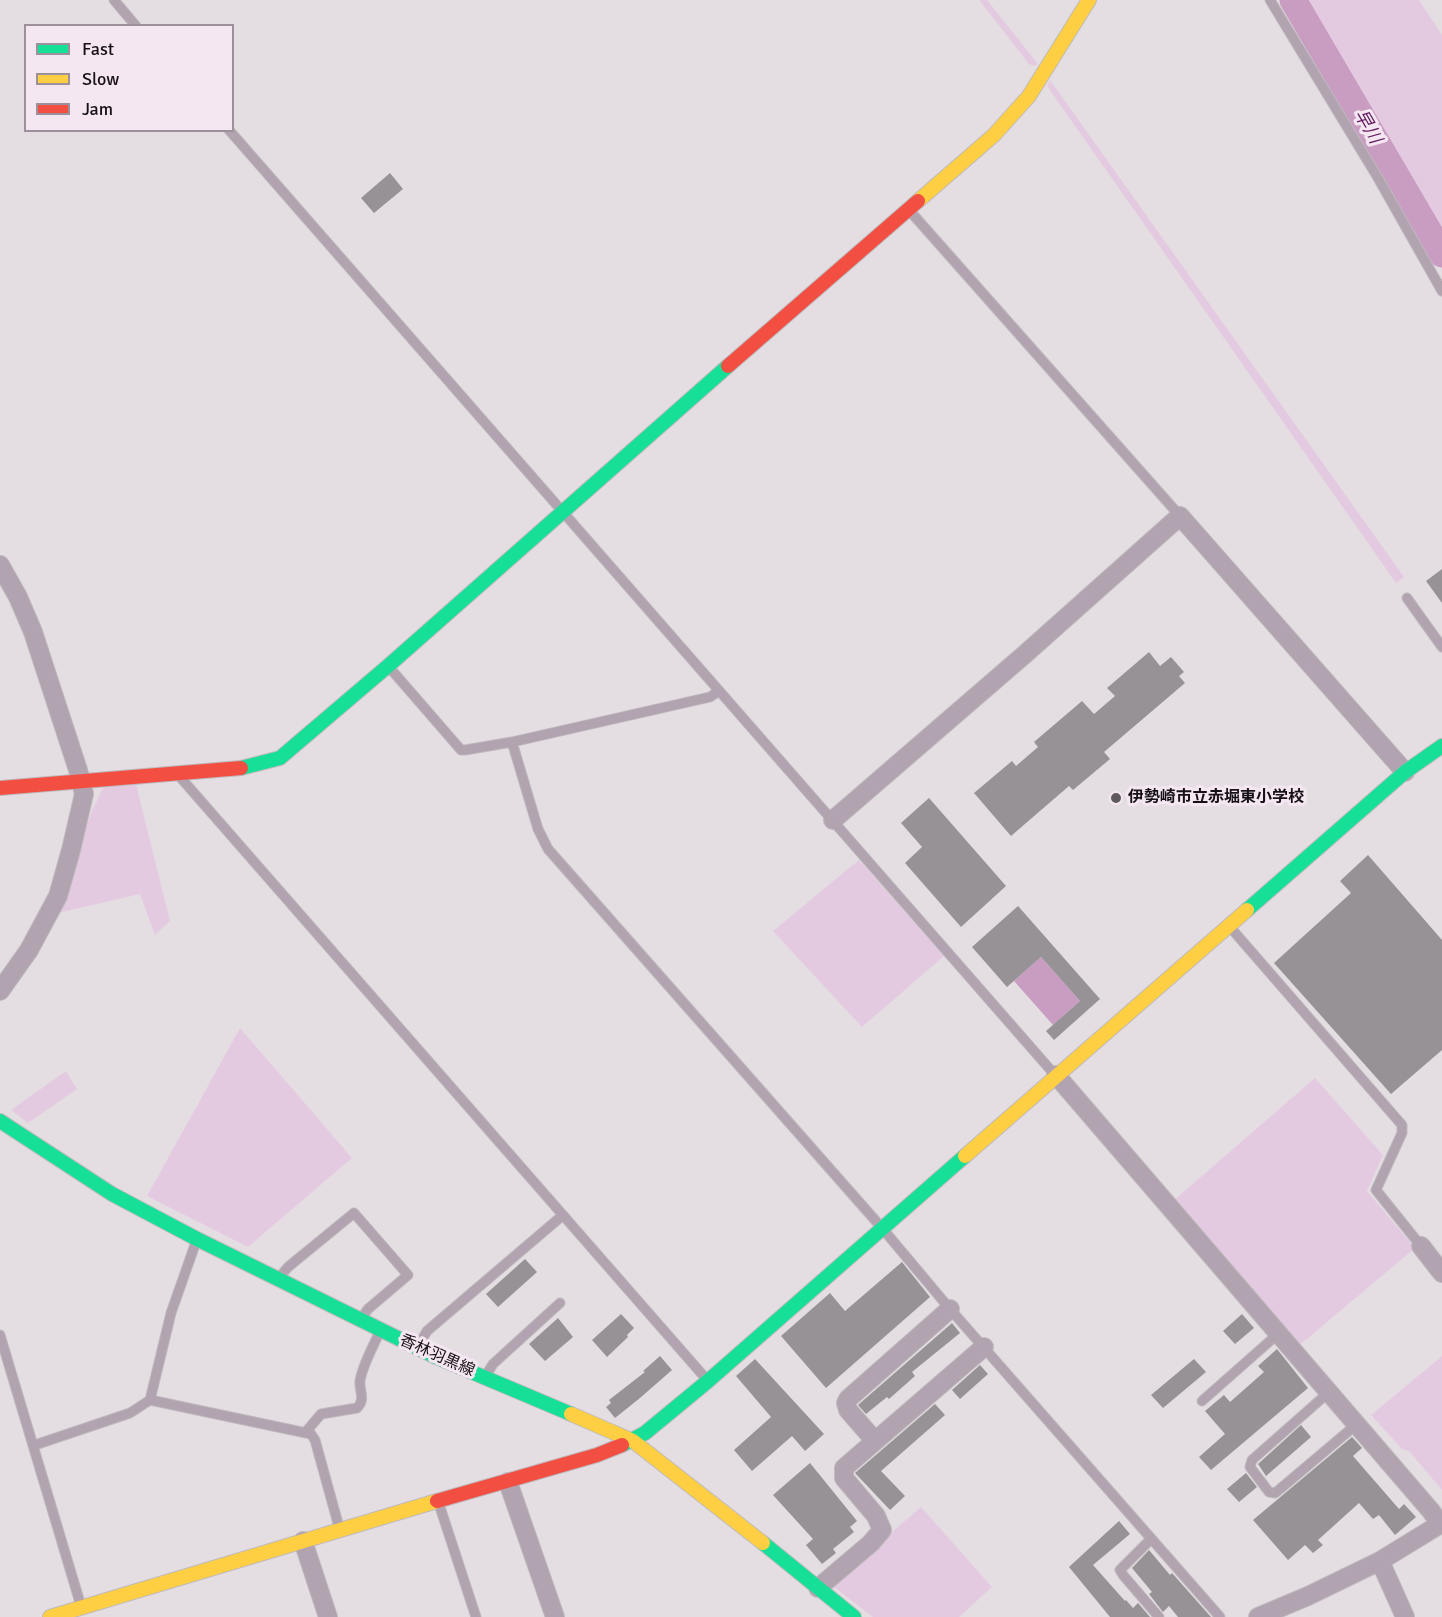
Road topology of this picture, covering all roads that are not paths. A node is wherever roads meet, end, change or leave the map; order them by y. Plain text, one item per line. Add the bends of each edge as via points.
1 (114, 0) edge
2 (1089, 0) edge
3 (1270, 0) edge
4 (134, 24) edge
5 (231, 132) edge
6 (908, 208) junction
7 (1442, 291) edge
8 (562, 511) junction
9 (1180, 516) junction
10 (0, 565) edge
11 (1407, 598) dead end
12 (1442, 647) edge
13 (388, 666) junction
14 (719, 691) junction
15 (512, 742) junction
16 (1442, 746) edge
17 (1405, 772) junction
18 (178, 775) junction
19 (81, 782) junction
20 (0, 788) edge
21 (833, 820) junction
22 (1228, 925) junction
23 (0, 991) edge
24 (1056, 1075) junction
25 (0, 1121) edge
26 (563, 1215) junction
27 (882, 1228) junction
28 (197, 1239) junction
29 (1421, 1246) joint
30 (1442, 1273) edge
31 (278, 1280) junction
32 (560, 1303) dead end
33 (950, 1309) junction
34 (359, 1321) junction
35 (380, 1331) junction
36 (1279, 1334) junction
37 (0, 1335) edge
38 (984, 1347) junction
39 (417, 1349) junction
40 (485, 1378) junction
41 (708, 1381) junction
42 (1329, 1392) junction
43 (150, 1400) junction
44 (1202, 1401) dead end
45 (1357, 1424) junction
46 (305, 1433) junction
47 (633, 1441) junction
48 (875, 1441) junction
49 (34, 1445) junction
50 (508, 1482) junction
51 (438, 1501) junction
52 (1441, 1524) edge
53 (339, 1529) junction
54 (1151, 1539) junction
55 (303, 1541) junction
56 (1380, 1562) junction
57 (818, 1588) junction
58 (83, 1612) edge
59 (50, 1617) edge
60 (328, 1617) edge
61 (476, 1617) edge
62 (555, 1617) edge
63 (854, 1617) edge
64 (1159, 1617) edge
65 (1220, 1617) edge
66 (1258, 1617) edge
67 (1405, 1617) edge

1 - 4 lane
2 - 6 street via 1009,120
3 - 7 lane
5 - 8 lane
6 - 8 street
6 - 9 lane
8 - 13 street
8 - 14 lane
9 - 17 street
9 - 21 street
10 - 19 street via 33,632
11 - 12 lane
13 - 15 lane via 460,750
13 - 18 street via 280,758 247,768
14 - 15 lane via 710,697
14 - 21 lane
15 - 27 lane via 538,829 548,849
16 - 17 street
17 - 22 street
18 - 19 street
18 - 26 lane
19 - 20 street
19 - 23 street via 81,813 58,896 29,950
21 - 24 lane
22 - 24 street
22 - 29 lane via 1402,1125 1376,1190
24 - 27 street
24 - 36 street
25 - 28 street, 香林羽黒線 via 112,1194
26 - 39 lane via 427,1332
26 - 41 lane
27 - 33 lane
27 - 41 street
28 - 31 street, 香林羽黒線
28 - 43 lane via 171,1313
29 - 30 street
31 - 34 street, 香林羽黒線
31 - 34 lane via 288,1267 354,1213 408,1275
32 - 40 lane via 494,1364
33 - 38 lane
33 - 48 street via 848,1399 848,1410
34 - 35 street, 香林羽黒線
35 - 39 street, 香林羽黒線
35 - 46 lane via 360,1379 361,1404 321,1414
36 - 42 street
36 - 44 lane
37 - 49 lane
38 - 48 street
38 - 54 lane
39 - 40 street, 香林羽黒線
40 - 47 street, 香林羽黒線
41 - 47 street
42 - 45 street
42 - 45 lane via 1252,1460 1250,1467 1269,1492 1280,1490
43 - 46 lane
43 - 49 lane via 130,1413
45 - 52 street
46 - 53 lane via 315,1440
47 - 50 street
47 - 57 street, 香林羽黒線
48 - 57 street via 844,1468 843,1475 876,1516 882,1530
49 - 58 lane
50 - 51 street
50 - 62 street
51 - 53 street
51 - 61 lane
52 - 56 street
53 - 55 street
54 - 64 lane via 1120,1570
54 - 65 lane
55 - 58 street
55 - 60 street
56 - 66 street
56 - 67 street
57 - 63 street, 香林羽黒線
58 - 59 street

